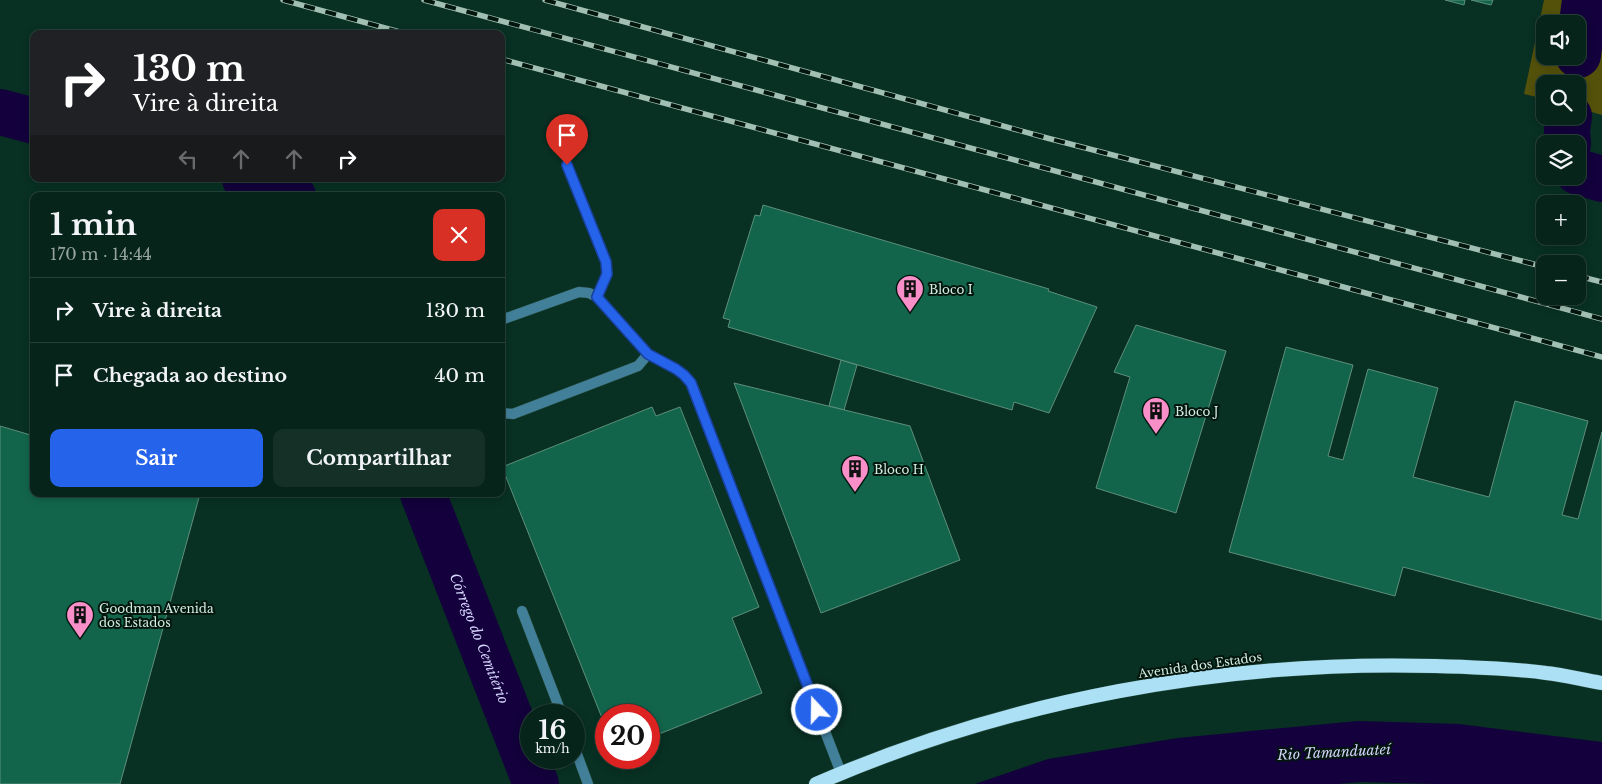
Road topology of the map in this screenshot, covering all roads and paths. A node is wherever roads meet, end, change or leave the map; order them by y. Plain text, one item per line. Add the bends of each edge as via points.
1 (567, 165) dead end
2 (597, 297) junction
3 (505, 319) edge
4 (648, 354) junction
5 (505, 413) edge
6 (522, 611) dead end
7 (1602, 683) edge
8 (558, 704) edge
9 (582, 769) edge
10 (841, 773) junction
11 (588, 784) edge
12 (816, 784) edge

1 - 2 lane via 606,262 607,274
2 - 3 lane via 579,292
2 - 4 lane
4 - 5 lane via 638,366 513,414
4 - 10 lane via 684,375 693,388
6 - 8 lane
7 - 10 highway, Avenida dos Estados via 1547,673 1404,665 1332,667 1197,679 1047,707 908,748
9 - 11 lane
10 - 12 highway, Avenida dos Estados

